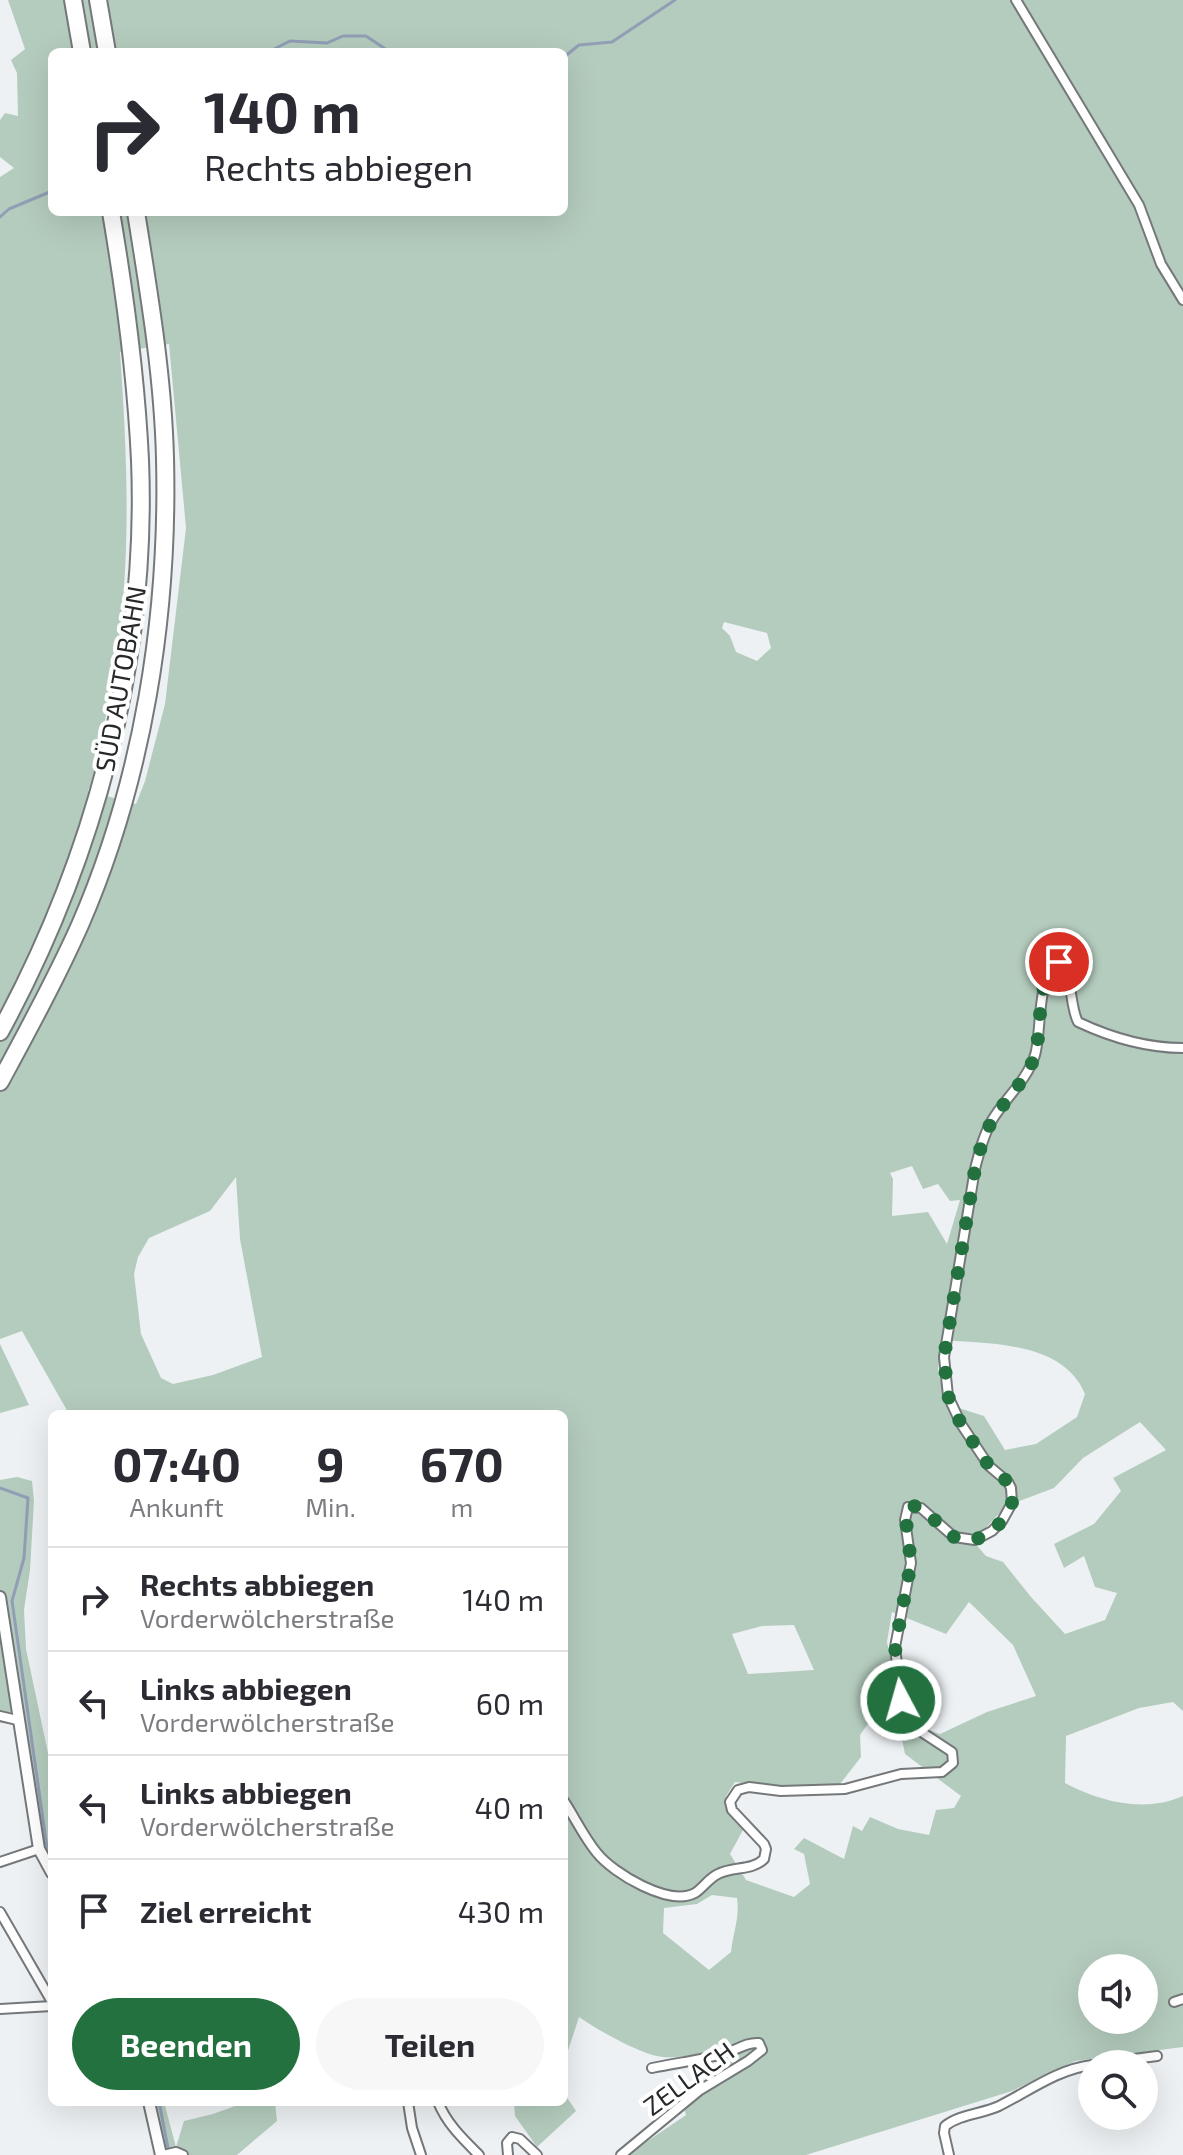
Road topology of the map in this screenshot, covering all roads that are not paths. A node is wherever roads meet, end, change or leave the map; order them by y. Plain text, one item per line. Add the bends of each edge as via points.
1 (73, 0) edge
2 (98, 0) edge
3 (1016, 0) edge
4 (81, 48) edge
5 (106, 48) edge
6 (112, 216) edge
7 (137, 216) edge
8 (1183, 300) edge
9 (0, 1032) edge
10 (1183, 1048) edge
11 (0, 1082) edge
12 (0, 1597) edge
13 (0, 1716) edge
14 (17, 1720) junction
15 (568, 1807) edge
16 (39, 1849) junction
17 (0, 1862) edge
18 (48, 1866) edge
19 (0, 1912) edge
20 (48, 1997) edge
21 (48, 2004) edge
22 (0, 2009) edge
23 (652, 2068) dead end
24 (1078, 2068) edge
25 (150, 2106) edge
26 (409, 2106) edge
27 (440, 2106) edge
28 (180, 2154) edge
29 (163, 2155) edge
30 (421, 2155) edge
31 (479, 2155) edge
32 (508, 2155) edge
33 (537, 2155) edge
34 (621, 2155) edge
35 (949, 2155) edge

1 - 4 highway
2 - 5 highway
3 - 8 street via 1139,205 1161,264
6 - 9 highway, SÜD AUTOBAHN via 140,460 137,585 121,704 76,865
7 - 11 highway, SÜD AUTOBAHN via 165,456 156,648 119,815 80,925
10 - 15 street via 1114,1038 1078,1022 1066,970 1059,962 1044,985 1034,1057 982,1142 944,1357 948,1396 961,1424 989,1466 1008,1482 1012,1503 992,1531 975,1540 954,1537 921,1508 908,1507 911,1563 895,1647 901,1700 923,1733 952,1752 953,1763 942,1772 901,1774 845,1789 738,1790 730,1802 732,1810 764,1844 764,1859 722,1871 695,1893 682,1896 653,1891 607,1863
12 - 14 street
13 - 14 street
14 - 16 street
16 - 17 street
16 - 18 street
19 - 20 street
21 - 22 street
23 - 34 street, ZELLACH via 749,2043 762,2045 760,2052 700,2090
24 - 35 street via 996,2107 951,2121 944,2133
25 - 29 street
26 - 30 street
27 - 31 street
28 - 29 street
32 - 33 street via 512,2137

